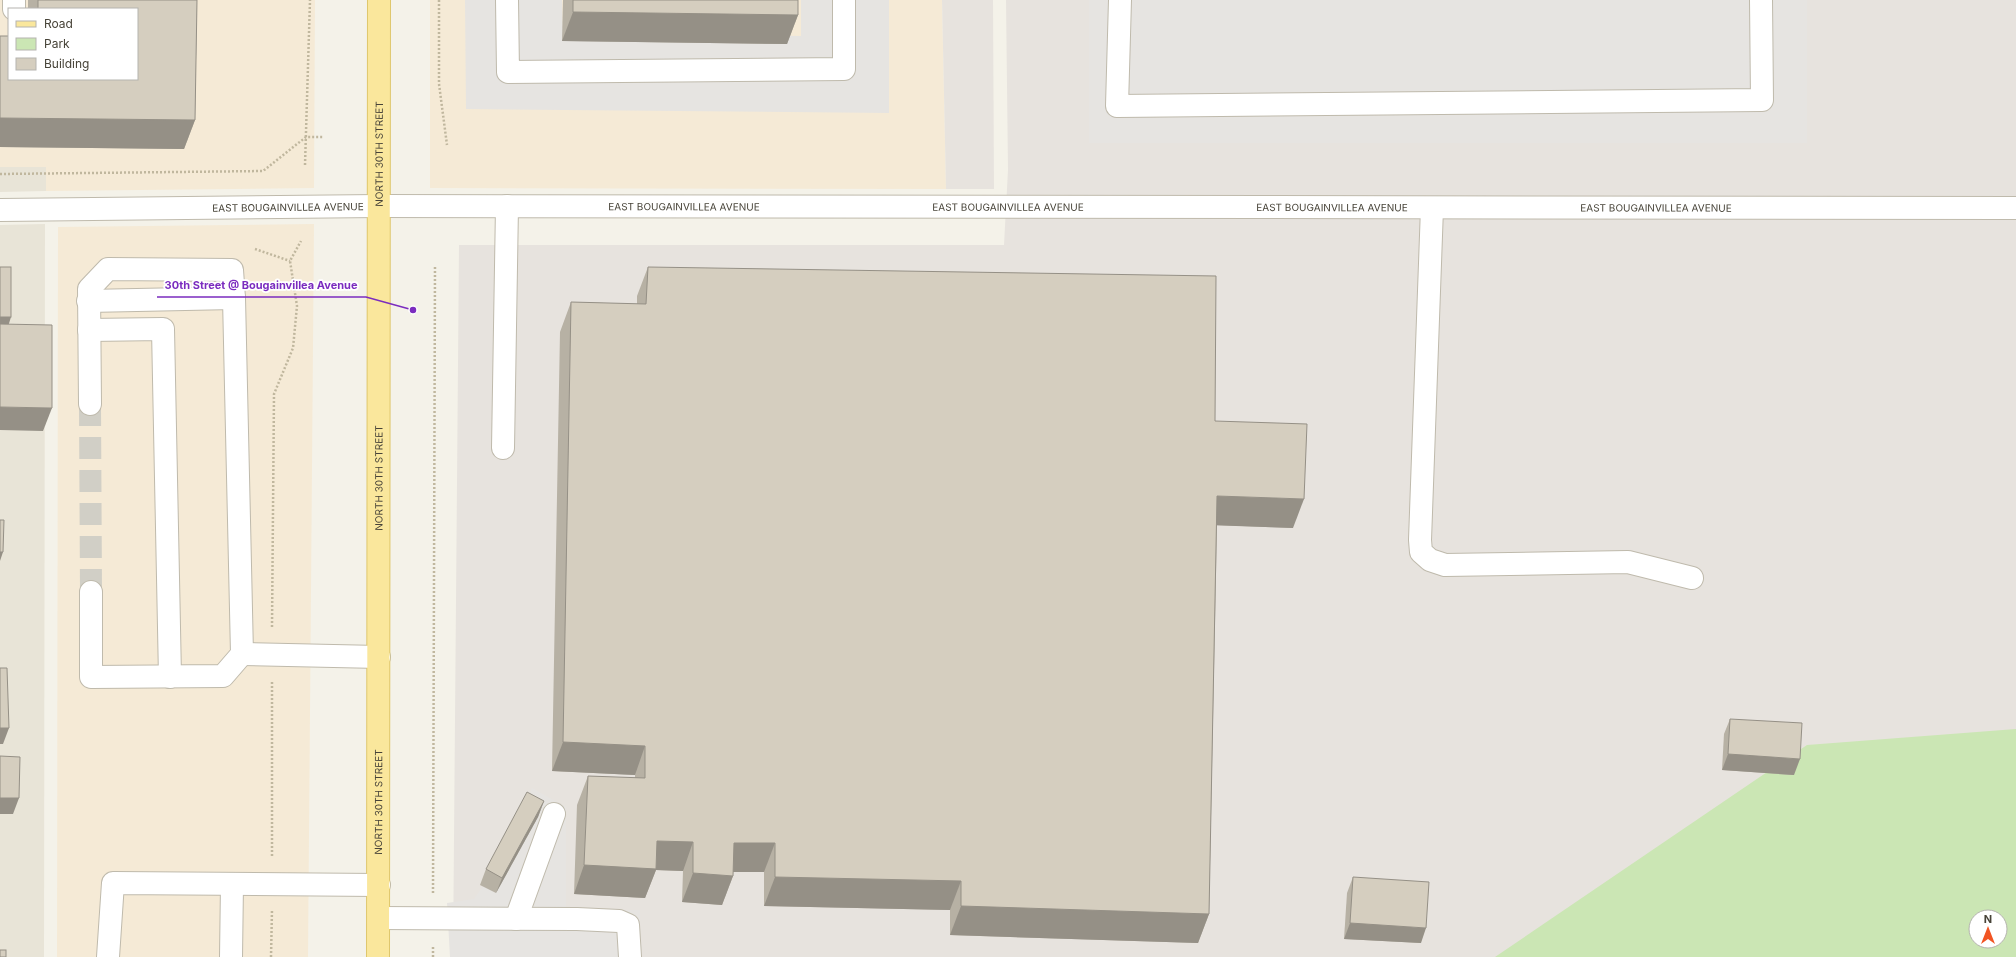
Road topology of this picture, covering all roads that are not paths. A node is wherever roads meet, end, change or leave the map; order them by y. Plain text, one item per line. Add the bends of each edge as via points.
1 (379, 0) edge
2 (507, 0) edge
3 (844, 0) edge
4 (1120, 0) edge
5 (1761, 0) edge
6 (379, 206) junction
7 (507, 206) junction
8 (1432, 208) junction
9 (2016, 208) edge
10 (0, 210) edge
11 (234, 292) junction
12 (89, 295) junction
13 (89, 330) junction
14 (90, 404) tunnel mouth
15 (504, 448) dead end
16 (1692, 578) dead end
17 (91, 592) tunnel mouth
18 (242, 654) junction
19 (379, 657) junction
20 (170, 677) junction
21 (554, 814) dead end
22 (232, 884) junction
23 (379, 885) junction
24 (379, 918) junction
25 (516, 919) junction
26 (108, 957) edge
27 (232, 957) edge
28 (378, 957) edge
29 (630, 957) edge

1 - 6 main road, NORTH 30TH STREET
2 - 3 street via 508,72 844,69
4 - 5 street via 1117,106 1762,100
6 - 7 street, EAST BOUGAINVILLEA AVENUE
6 - 10 street, EAST BOUGAINVILLEA AVENUE
6 - 19 main road, NORTH 30TH STREET
7 - 8 street, EAST BOUGAINVILLEA AVENUE
7 - 15 street
8 - 9 street, EAST BOUGAINVILLEA AVENUE
8 - 16 street via 1420,540 1422,552 1430,560 1445,565 1628,562
11 - 12 street
11 - 12 street via 232,270 108,269
11 - 18 street
12 - 13 street
13 - 14 street
13 - 20 street via 163,329
17 - 20 street via 91,677
18 - 19 street
18 - 20 street via 223,676
19 - 23 main road, NORTH 30TH STREET
21 - 25 street
22 - 23 street
22 - 26 street via 113,883
22 - 27 street
23 - 24 main road, NORTH 30TH STREET
24 - 25 street
24 - 28 main road, NORTH 30TH STREET
25 - 29 street via 619,921 628,925

